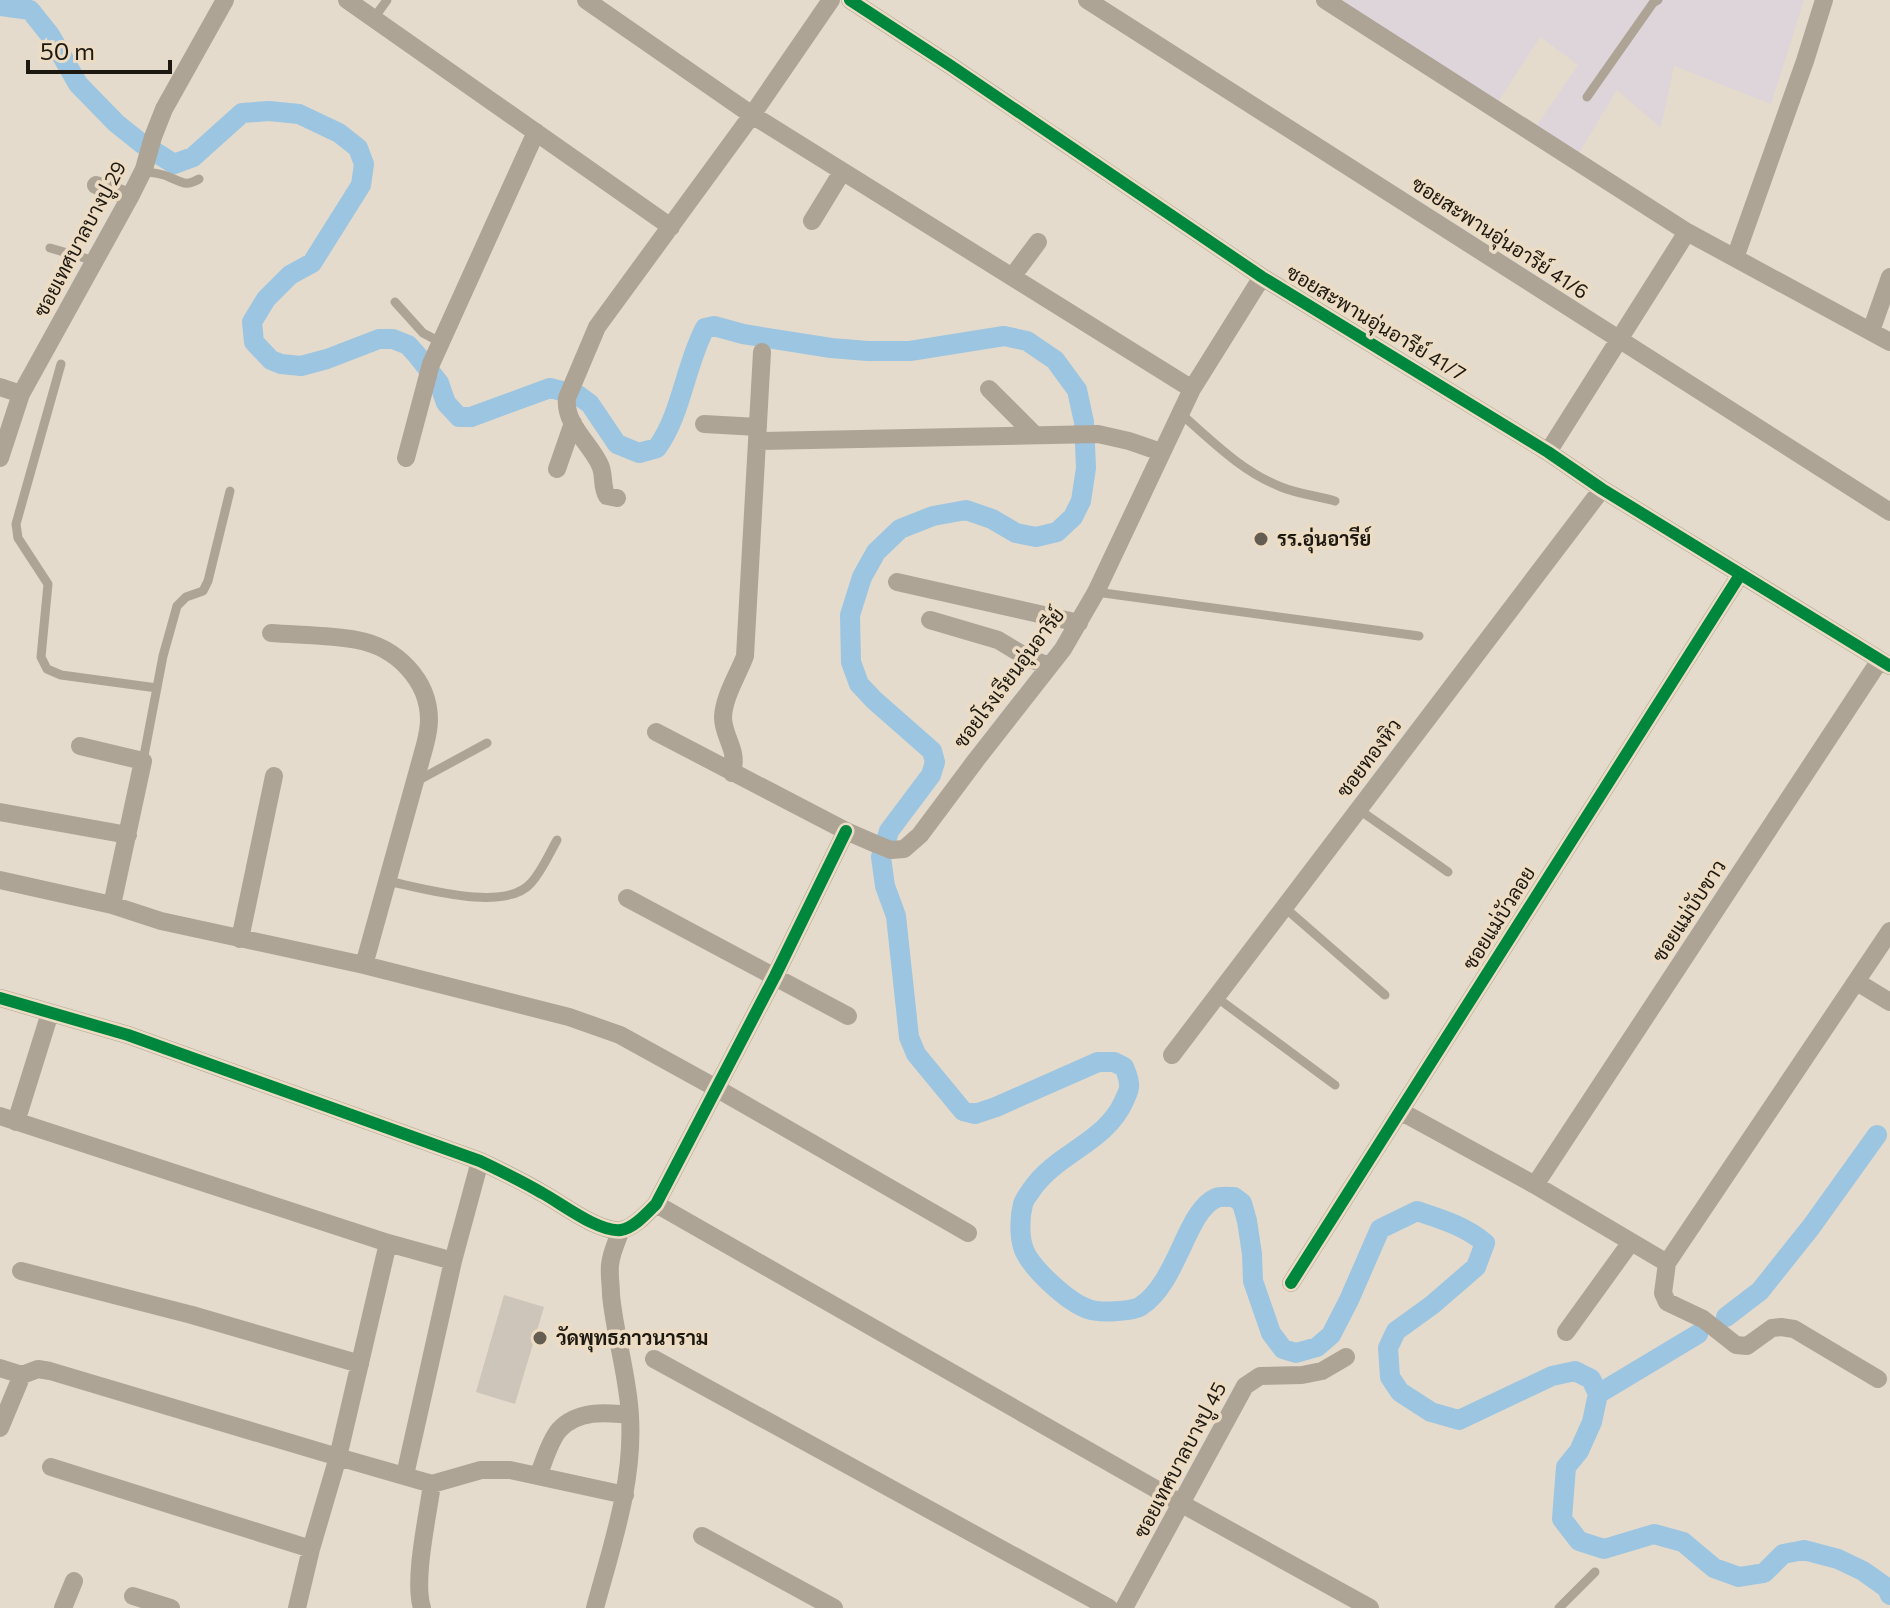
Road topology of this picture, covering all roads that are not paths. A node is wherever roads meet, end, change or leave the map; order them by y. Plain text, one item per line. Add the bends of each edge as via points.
1 (225, 0) edge
2 (347, 0) edge
3 (387, 0) edge
4 (586, 0) edge
5 (831, 0) edge
6 (850, 0) edge
7 (1087, 0) edge
8 (1325, 0) edge
9 (1658, 0) edge
10 (1824, 0) edge
11 (374, 18) junction
12 (1587, 97) dead end
13 (752, 115) junction
14 (536, 132) junction
15 (143, 170) junction
16 (842, 172) junction
17 (199, 179) dead end
18 (96, 185) dead end
19 (130, 197) junction
20 (812, 221) dead end
21 (671, 227) junction
22 (1687, 232) junction
23 (1038, 242) dead end
24 (50, 248) dead end
25 (1735, 258) junction
26 (95, 261) junction
27 (1012, 277) junction
28 (1262, 277) junction
29 (1890, 277) edge
30 (395, 302) dead end
31 (1871, 331) junction
32 (1619, 341) junction
33 (440, 342) junction
34 (1890, 342) edge
35 (762, 352) dead end
36 (61, 364) dead end
37 (0, 387) edge
38 (989, 389) dead end
39 (1192, 389) junction
40 (21, 394) junction
41 (1180, 413) junction
42 (573, 423) junction
43 (704, 424) dead end
44 (4, 429) edge
45 (758, 434) junction
46 (1035, 435) junction
47 (1161, 452) junction
48 (1548, 452) junction
49 (0, 458) edge
50 (406, 458) dead end
51 (557, 469) dead end
52 (1602, 489) junction
53 (230, 491) dead end
54 (617, 498) dead end
55 (1335, 501) dead end
56 (1890, 512) edge
57 (1740, 575) junction
58 (897, 582) dead end
59 (1096, 592) junction
60 (930, 620) dead end
61 (1079, 623) junction
62 (271, 633) dead end
63 (1419, 636) dead end
64 (1885, 663) edge
65 (1049, 666) junction
66 (157, 688) junction
67 (656, 732) dead end
68 (487, 743) dead end
69 (80, 746) dead end
70 (143, 761) junction
71 (732, 773) junction
72 (274, 776) dead end
73 (415, 783) junction
74 (1358, 809) junction
75 (0, 812) edge
76 (846, 831) junction
77 (128, 835) junction
78 (557, 840) dead end
79 (1448, 872) dead end
80 (0, 880) edge
81 (387, 881) junction
82 (627, 898) dead end
83 (112, 905) junction
84 (1284, 907) junction
85 (1890, 931) edge
86 (240, 939) junction
87 (364, 965) junction
88 (775, 976) junction
89 (1857, 982) junction
90 (1385, 995) dead end
91 (1216, 997) junction
92 (0, 998) edge
93 (1890, 1002) edge
94 (50, 1013) junction
95 (848, 1016) dead end
96 (1172, 1055) dead end
97 (1335, 1085) dead end
98 (716, 1088) junction
99 (1400, 1111) junction
100 (8, 1119) edge
101 (480, 1161) junction
102 (1535, 1185) junction
103 (656, 1204) junction
104 (621, 1230) junction
105 (968, 1233) dead end
106 (1631, 1242) junction
107 (388, 1243) junction
108 (453, 1261) junction
109 (1667, 1263) junction
110 (21, 1271) dead end
111 (1291, 1283) dead end
112 (1566, 1332) dead end
113 (1346, 1357) dead end
114 (654, 1359) dead end
115 (360, 1364) junction
116 (0, 1368) edge
117 (22, 1375) junction
118 (1878, 1379) dead end
119 (630, 1415) junction
120 (0, 1428) edge
121 (338, 1457) junction
122 (51, 1467) dead end
123 (405, 1475) junction
124 (538, 1476) junction
125 (432, 1484) junction
126 (625, 1495) junction
127 (1182, 1504) junction
128 (702, 1536) dead end
129 (311, 1549) junction
130 (1595, 1572) dead end
131 (74, 1581) dead end
132 (133, 1596) dead end
133 (63, 1608) edge
134 (171, 1608) edge
135 (297, 1608) edge
136 (422, 1608) edge
137 (595, 1608) edge
138 (834, 1608) edge
139 (1109, 1608) edge
140 (1124, 1608) edge
141 (1370, 1608) edge
142 (1559, 1608) edge

1 - 15 street, ซอยเทศบาลบางปู 29 via 164,109
2 - 11 street
3 - 11 lane
4 - 13 street
5 - 13 street
6 - 28 street, ซอยสะพานอุ่นอารีย์ 41/7
7 - 32 street, ซอยสะพานอุ่นอารีย์ 41/6
8 - 22 street
9 - 12 lane
10 - 25 street
11 - 14 street
13 - 16 street
13 - 21 street
14 - 21 street
14 - 33 street
15 - 17 lane via 188,185
15 - 19 street, ซอยเทศบาลบางปู 29
16 - 20 street
16 - 27 street
18 - 19 street
19 - 26 street, ซอยเทศบาลบางปู 29
21 - 42 street via 597,327 567,398
22 - 25 street
22 - 32 street
23 - 27 street
24 - 26 lane
25 - 31 street
26 - 40 street, ซอยเทศบาลบางปู 29
27 - 39 street
28 - 39 street, ซอยโรงเรียนอุ่นอารีย์
28 - 48 street, ซอยสะพานอุ่นอารีย์ 41/7
29 - 31 street
30 - 33 lane via 423,333
31 - 34 street
32 - 48 street
32 - 56 street, ซอยสะพานอุ่นอารีย์ 41/6
33 - 50 street
35 - 45 street
36 - 66 lane via 16,524 18,538 48,584 41,657 47,669 61,675
37 - 40 street
38 - 46 street
39 - 41 street, ซอยโรงเรียนอุ่นอารีย์
40 - 44 street, ซอยเทศบาลบางปู 29
41 - 47 street, ซอยโรงเรียนอุ่นอารีย์
41 - 55 lane via 1253,473 1283,488
42 - 51 street
42 - 54 street via 599,463 603,490
43 - 45 street
44 - 49 street, ซอยเทศบาลบางปู 29
45 - 46 street
45 - 71 street via 745,656 723,719 734,756
46 - 47 street via 1098,434
47 - 59 street, ซอยโรงเรียนอุ่นอารีย์
48 - 52 street, ซอยสะพานอุ่นอารีย์ 41/7
52 - 57 street, ซอยสะพานอุ่นอารีย์ 41/7
52 - 74 street, ซอยทองหิว
53 - 66 lane via 208,581 203,591 177,606
57 - 64 street, ซอยสะพานอุ่นอารีย์ 41/7
57 - 99 street, ซอยแม่บัวลอย
58 - 61 street
59 - 61 street, ซอยโรงเรียนอุ่นอารีย์
59 - 63 lane
60 - 65 street via 998,640
61 - 65 street, ซอยโรงเรียนอุ่นอารีย์
62 - 73 street via 358,640 388,651 409,669 423,687 429,720
64 - 102 street, ซอยแม่บับขาว
65 - 76 street, ซอยโรงเรียนอุ่นอารีย์ via 904,849 883,847
66 - 70 lane
67 - 71 street, ซอยโรงเรียนอุ่นอารีย์
68 - 73 lane
69 - 70 street
70 - 77 street
71 - 76 street, ซอยโรงเรียนอุ่นอารีย์
72 - 86 street
73 - 81 street
74 - 79 lane
74 - 84 street, ซอยทองหิว
75 - 77 street
76 - 88 street
77 - 83 street
78 - 81 lane via 530,885 513,895 468,897
80 - 83 street
81 - 87 street
82 - 88 street
83 - 86 street
84 - 90 lane
84 - 91 street, ซอยทองหิว
85 - 89 street
86 - 87 street
87 - 98 street via 569,1017 620,1035
88 - 95 street
88 - 98 street
89 - 93 street
89 - 109 street
91 - 96 street, ซอยทองหิว
91 - 97 lane
92 - 94 street
94 - 100 street
94 - 101 street via 128,1035
98 - 103 street
98 - 105 street
99 - 102 street
99 - 111 street, ซอยแม่บัวลอย
100 - 107 street
101 - 104 street via 592,1222
101 - 108 street
102 - 106 street
103 - 104 street
103 - 127 street
104 - 119 street via 610,1284
106 - 109 street
106 - 112 street
107 - 108 street
107 - 115 street
108 - 123 street
109 - 118 street via 1667,1302 1703,1319 1736,1345 1747,1346 1772,1328 1794,1329
110 - 115 street
113 - 127 street, ซอยเทศบาลบางปู 45 via 1322,1371 1260,1376 1245,1386
114 - 139 street
115 - 121 street
116 - 117 street
117 - 120 street
117 - 121 street via 50,1371
119 - 124 street via 588,1414 571,1420 557,1432
119 - 126 street
121 - 123 street
121 - 129 street
122 - 129 street
123 - 125 street
124 - 125 street via 481,1470
124 - 126 street
125 - 136 street via 420,1574
126 - 137 street
127 - 140 street, ซอยเทศบาลบางปู 45
127 - 141 street
128 - 138 street
129 - 135 street
130 - 142 lane
131 - 133 street
132 - 134 street

